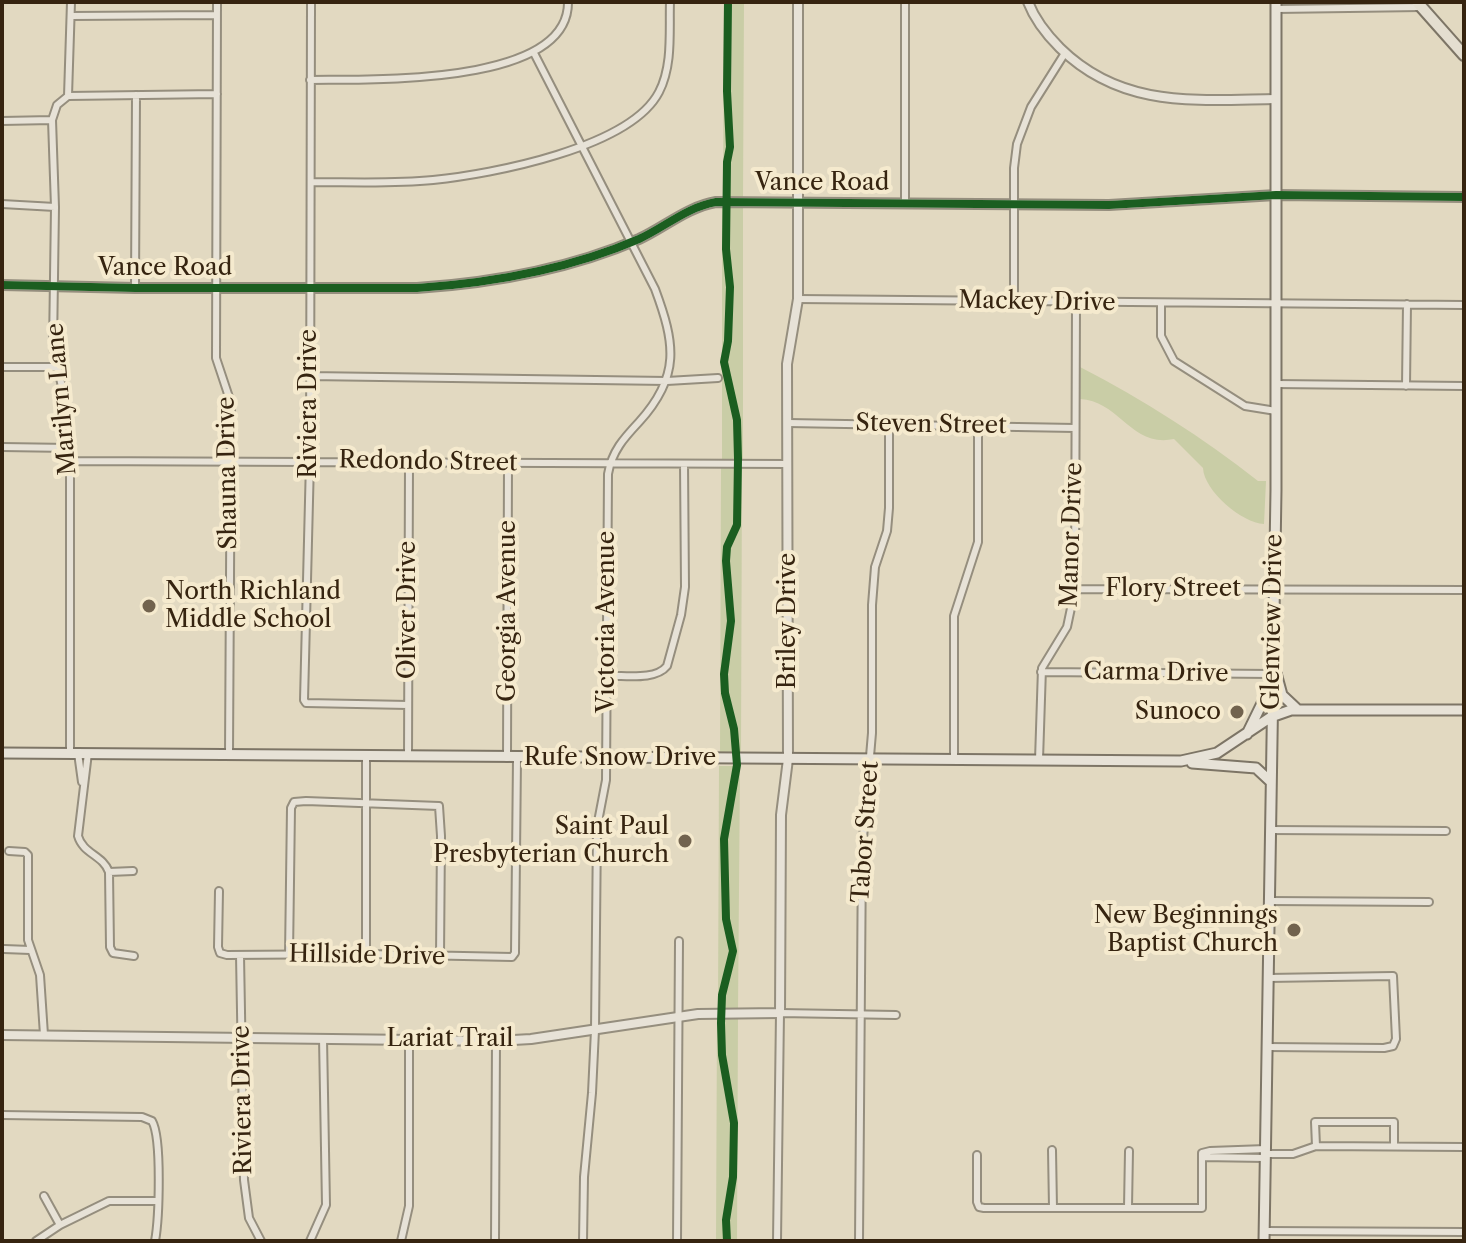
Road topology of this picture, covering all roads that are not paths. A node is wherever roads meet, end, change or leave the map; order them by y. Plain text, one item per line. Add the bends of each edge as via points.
1 (71, 2) edge
2 (217, 2) edge
3 (311, 2) edge
4 (568, 2) edge
5 (670, 2) edge
6 (798, 2) edge
7 (905, 2) edge
8 (1028, 2) edge
9 (1419, 4) edge
10 (1276, 5) edge
11 (217, 15) junction
12 (71, 16) junction
13 (534, 53) junction
14 (1065, 53) junction
15 (1464, 55) edge
16 (310, 80) junction
17 (217, 94) junction
18 (136, 95) junction
19 (68, 96) junction
20 (1276, 99) junction
21 (52, 120) junction
22 (2, 121) edge
23 (582, 146) junction
24 (311, 182) junction
25 (1276, 195) junction
26 (1464, 197) edge
27 (798, 202) junction
28 (2, 204) edge
29 (905, 204) junction
30 (1014, 204) junction
31 (55, 207) junction
32 (631, 242) junction
33 (2, 285) edge
34 (54, 287) junction
35 (135, 288) junction
36 (215, 288) junction
37 (309, 288) junction
38 (798, 299) junction
39 (1014, 302) junction
40 (1076, 303) junction
41 (1276, 303) junction
42 (1161, 304) junction
43 (1407, 304) junction
44 (1464, 305) edge
45 (2, 367) edge
46 (57, 367) junction
47 (309, 376) junction
48 (718, 378) dead end
49 (667, 381) junction
50 (1276, 384) junction
51 (1406, 386) junction
52 (1464, 386) edge
53 (1276, 411) junction
54 (788, 423) junction
55 (889, 425) junction
56 (978, 426) junction
57 (1075, 428) junction
58 (2, 447) edge
59 (70, 448) junction
60 (230, 460) junction
61 (69, 461) junction
62 (310, 461) junction
63 (409, 463) junction
64 (508, 463) junction
65 (610, 464) junction
66 (684, 464) junction
67 (788, 464) junction
68 (1075, 589) junction
69 (1273, 589) junction
70 (1464, 590) edge
71 (1272, 657) junction
72 (1041, 672) junction
73 (606, 676) junction
74 (1272, 679) junction
75 (408, 705) junction
76 (1298, 710) junction
77 (1464, 710) edge
78 (1271, 717) junction
79 (1247, 735) junction
80 (2, 753) edge
81 (79, 753) junction
82 (229, 754) junction
83 (366, 757) junction
84 (408, 757) junction
85 (512, 758) junction
86 (870, 758) junction
87 (606, 759) junction
88 (788, 759) junction
89 (954, 760) junction
90 (1039, 760) junction
91 (1181, 761) junction
92 (1270, 781) junction
93 (367, 802) junction
94 (1270, 830) junction
95 (1446, 831) dead end
96 (9, 851) dead end
97 (133, 871) dead end
98 (109, 872) junction
99 (219, 891) dead end
100 (1269, 901) junction
101 (1429, 902) dead end
102 (679, 941) dead end
103 (4, 949) dead end
104 (30, 950) junction
105 (366, 954) junction
106 (240, 955) junction
107 (289, 955) junction
108 (134, 956) dead end
109 (515, 956) joint
110 (440, 957) junction
111 (1268, 978) junction
112 (780, 1013) junction
113 (859, 1014) junction
114 (896, 1015) dead end
115 (679, 1018) junction
116 (595, 1030) junction
117 (2, 1035) edge
118 (44, 1035) junction
119 (242, 1036) junction
120 (323, 1038) junction
121 (409, 1040) junction
122 (496, 1041) junction
123 (1267, 1047) junction
124 (2, 1115) edge
125 (1316, 1146) junction
126 (1394, 1146) junction
127 (1464, 1147) edge
128 (1052, 1150) dead end
129 (1129, 1151) dead end
130 (1265, 1154) junction
131 (977, 1155) dead end
132 (44, 1196) dead end
133 (157, 1201) junction
134 (1128, 1207) junction
135 (1053, 1208) junction
136 (60, 1225) junction
137 (1464, 1232) edge
138 (1264, 1236) edge
139 (36, 1241) edge
140 (155, 1241) edge
141 (261, 1241) edge
142 (310, 1241) edge
143 (401, 1241) edge
144 (495, 1241) edge
145 (583, 1241) edge
146 (677, 1241) edge
147 (777, 1241) edge
148 (859, 1241) edge

1 - 12 street
2 - 11 street, Shauna Drive
3 - 16 street, Riviera Drive
4 - 13 street via 558,32
5 - 23 street via 667,69 654,100 635,118
6 - 27 street, Briley Drive
7 - 29 street
8 - 14 street via 1043,30
9 - 10 street
9 - 15 main road
10 - 20 main road, Glenview Drive
11 - 12 street
11 - 17 street, Shauna Drive
12 - 19 street
13 - 16 street via 420,78
13 - 23 street
14 - 20 street via 1094,75 1144,95
14 - 30 street via 1021,129
16 - 24 street, Riviera Drive
17 - 18 street
17 - 36 street, Shauna Drive
18 - 19 street
18 - 35 street
19 - 21 street via 57,105
20 - 25 main road, Glenview Drive
21 - 22 street
21 - 31 street, Marilyn Lane
23 - 24 street via 530,163 452,178
23 - 32 street
24 - 37 street, Riviera Drive
25 - 26 street, Vance Road
25 - 30 street, Vance Road via 1148,204
25 - 41 main road, Glenview Drive
27 - 29 street, Vance Road
27 - 32 street, Vance Road via 706,204
27 - 38 street, Briley Drive
28 - 31 street
29 - 30 street, Vance Road
30 - 39 street
31 - 34 street, Marilyn Lane
32 - 37 street, Vance Road via 481,283
32 - 49 street via 666,320
33 - 34 street, Vance Road
34 - 35 street, Vance Road
34 - 46 street, Marilyn Lane
35 - 36 street, Vance Road
36 - 37 street, Vance Road
36 - 60 street, Shauna Drive via 216,358 231,403
37 - 47 street, Riviera Drive
38 - 39 street, Mackey Drive
38 - 54 street, Briley Drive via 787,364
39 - 40 street, Mackey Drive
40 - 42 street, Mackey Drive
40 - 57 street, Manor Drive
41 - 42 street, Mackey Drive
41 - 43 street, Mackey Drive
41 - 50 main road, Glenview Drive
42 - 53 street via 1161,336 1174,361 1245,406
43 - 44 street, Mackey Drive
43 - 51 street
45 - 46 street
46 - 59 street, Marilyn Lane
47 - 49 street
47 - 62 street, Riviera Drive
48 - 49 street
49 - 65 street
50 - 51 street
50 - 53 main road, Glenview Drive
51 - 52 street
53 - 69 main road, Glenview Drive
54 - 55 street, Steven Street
54 - 67 street, Briley Drive
55 - 56 street, Steven Street
55 - 86 street, Tabor Street via 887,531 875,567 872,605
56 - 57 street, Steven Street
56 - 89 street via 978,542 954,616
57 - 68 street, Manor Drive
58 - 59 street
59 - 61 street, Marilyn Lane
60 - 61 street, Redondo Street
60 - 62 street, Redondo Street
60 - 82 street, Shauna Drive
61 - 81 street, Marilyn Lane
62 - 63 street, Redondo Street
62 - 75 street, Riviera Drive via 304,700
63 - 64 street, Redondo Street
63 - 75 street, Oliver Drive
64 - 65 street, Redondo Street
64 - 85 street, Georgia Avenue
65 - 66 street, Redondo Street
65 - 73 street, Victoria Avenue
66 - 67 street, Redondo Street
66 - 73 street via 685,587 667,666 652,675
67 - 88 street, Briley Drive
68 - 69 street, Flory Street
68 - 72 street, Manor Drive via 1067,627
69 - 70 street, Flory Street
69 - 71 main road, Glenview Drive
71 - 74 main road, Glenview Drive
71 - 76 main road via 1282,695
72 - 74 street, Carma Drive
72 - 90 street, Manor Drive
73 - 87 street, Victoria Avenue
74 - 78 main road, Glenview Drive
74 - 79 main road
75 - 84 street, Oliver Drive
76 - 77 main road, Rufe Snow Drive
76 - 78 main road, Rufe Snow Drive
78 - 79 main road, Rufe Snow Drive
78 - 92 main road, Glenview Drive
79 - 91 main road, Rufe Snow Drive via 1217,753
80 - 81 main road, Rufe Snow Drive
81 - 82 main road, Rufe Snow Drive
81 - 98 street, Marilyn Lane via 80,844
82 - 83 main road, Rufe Snow Drive
83 - 84 main road, Rufe Snow Drive
83 - 93 street
84 - 85 main road, Rufe Snow Drive
85 - 87 main road, Rufe Snow Drive
85 - 109 street, Georgia Avenue
86 - 88 main road, Rufe Snow Drive
86 - 89 main road, Rufe Snow Drive
86 - 113 street, Tabor Street via 862,850
87 - 88 main road, Rufe Snow Drive
87 - 116 street, Victoria Avenue via 597,827
88 - 112 street, Briley Drive via 781,815
89 - 90 main road, Rufe Snow Drive
90 - 91 main road, Rufe Snow Drive
91 - 92 main road via 1256,768
92 - 94 main road, Glenview Drive
93 - 105 street
93 - 107 street via 294,802
93 - 110 street via 439,806
94 - 95 street
94 - 100 main road, Glenview Drive
96 - 104 street via 28,855
97 - 98 street
98 - 108 street via 110,947 113,953
99 - 106 street, Hillside Drive via 220,953
100 - 101 street
100 - 111 main road, Glenview Drive
102 - 115 street
103 - 104 street
104 - 118 street via 40,975
105 - 107 street, Hillside Drive
105 - 110 street, Hillside Drive
106 - 107 street, Hillside Drive
106 - 119 street, Riviera Drive
109 - 110 street, Hillside Drive
111 - 123 main road, Glenview Drive
111 - 123 street via 1393,976 1396,1039 1393,1046
112 - 113 street, Lariat Trail
112 - 115 street, Lariat Trail
112 - 147 street, Briley Drive
113 - 114 street, Lariat Trail
113 - 148 street, Tabor Street
115 - 116 street, Lariat Trail
115 - 146 street
116 - 122 street, Lariat Trail
116 - 145 street, Victoria Avenue
117 - 118 street, Lariat Trail
118 - 119 street, Lariat Trail
119 - 120 street, Lariat Trail
119 - 141 street, Riviera Drive via 244,1180 249,1218
120 - 121 street, Lariat Trail
120 - 142 street via 326,1205
121 - 122 street, Lariat Trail
121 - 143 street via 409,1206
122 - 144 street
123 - 130 main road, Glenview Drive
124 - 133 street via 148,1118 157,1139
125 - 126 street
125 - 126 street via 1315,1122 1394,1122
125 - 130 street via 1293,1154
126 - 127 street
128 - 135 street
129 - 134 street
130 - 134 street via 1202,1157 1202,1208
130 - 138 main road, Glenview Drive
131 - 135 street via 979,1207
132 - 136 street
133 - 136 street via 109,1201
133 - 140 street
134 - 135 street
136 - 139 street
137 - 138 street

